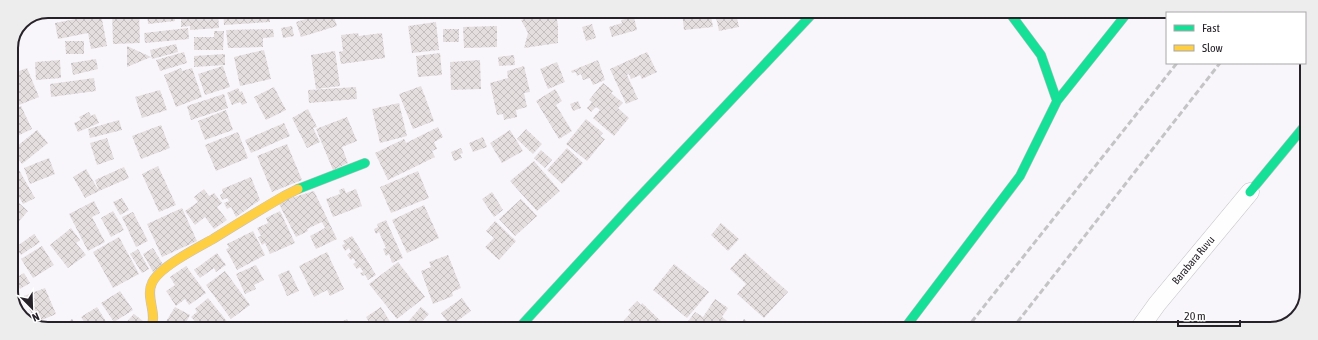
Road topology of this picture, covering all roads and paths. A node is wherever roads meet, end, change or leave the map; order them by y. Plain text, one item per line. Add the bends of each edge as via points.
1 (809, 18) edge
2 (1013, 18) edge
3 (1123, 18) edge
4 (1056, 101) junction
5 (1300, 131) edge
6 (365, 163) dead end
7 (1250, 192) joint
8 (153, 322) edge
9 (524, 322) edge
10 (909, 322) edge
11 (1143, 322) edge

1 - 9 street
2 - 4 street via 1041,55
3 - 4 street
4 - 10 street via 1020,176
5 - 7 street
6 - 8 street via 284,196 158,274 151,284
7 - 11 street, Barabara Ruvu

